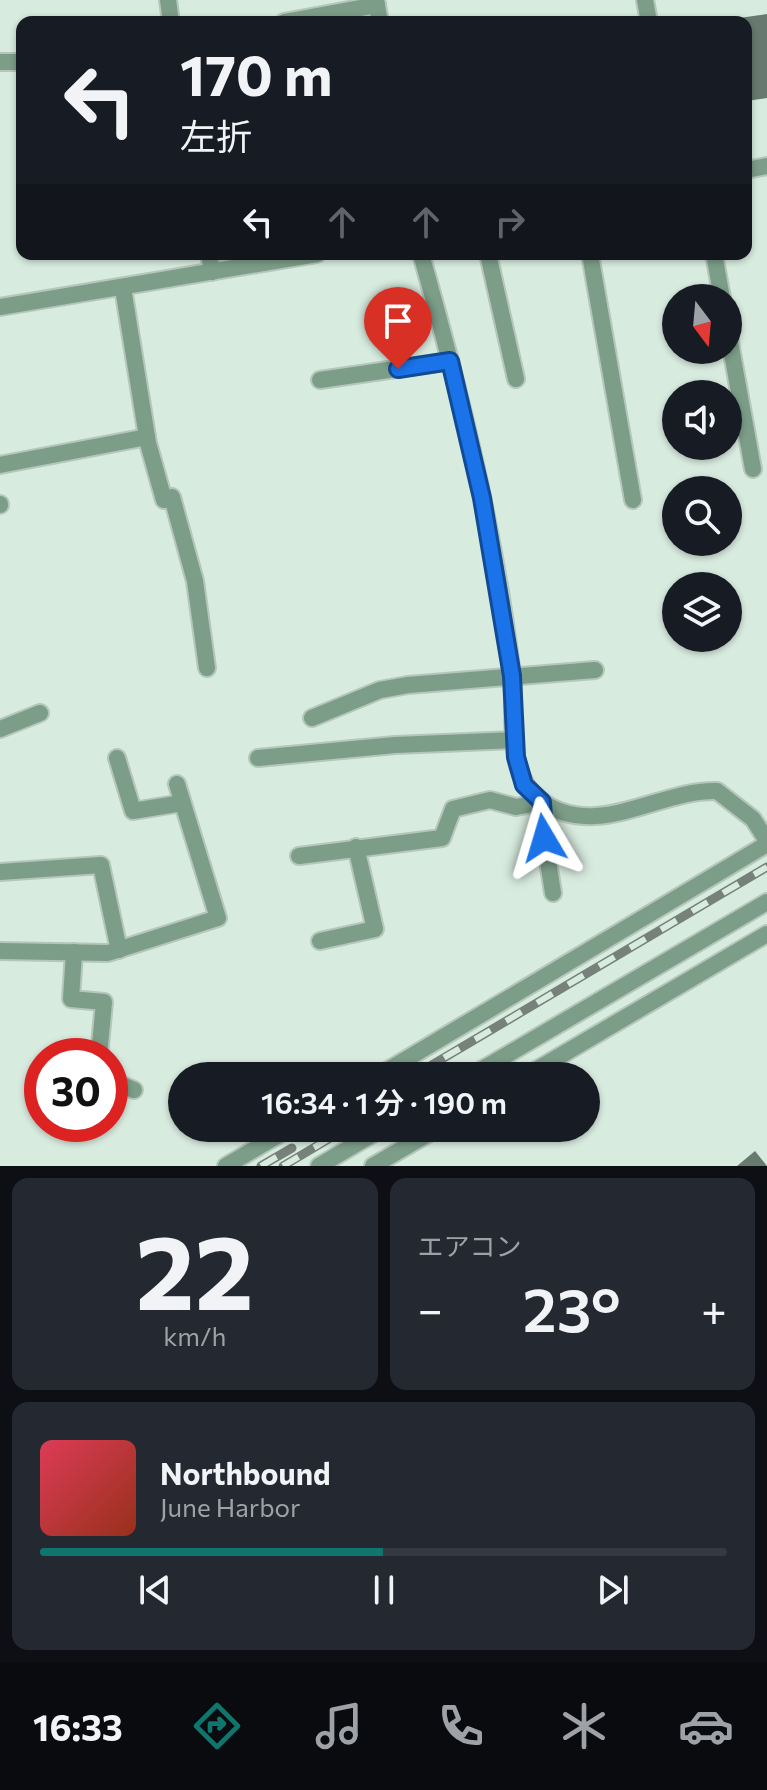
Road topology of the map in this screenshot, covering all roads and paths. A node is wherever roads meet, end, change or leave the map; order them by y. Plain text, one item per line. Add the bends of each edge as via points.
1 (377, 2) edge
2 (312, 16) edge
3 (210, 260) edge
4 (282, 260) edge
5 (423, 260) edge
6 (489, 260) edge
7 (591, 260) edge
8 (715, 260) edge
9 (212, 272) junction
10 (719, 284) edge
11 (123, 288) junction
12 (0, 307) edge
13 (450, 361) junction
14 (734, 364) edge
15 (516, 379) dead end
16 (320, 380) dead end
17 (147, 437) junction
18 (0, 465) edge
19 (753, 469) dead end
20 (633, 500) dead end
21 (207, 668) dead end
22 (595, 670) dead end
23 (512, 676) junction
24 (40, 713) dead end
25 (312, 718) dead end
26 (0, 729) edge
27 (515, 740) junction
28 (117, 758) dead end
29 (258, 758) dead end
30 (177, 784) dead end
31 (542, 802) junction
32 (182, 803) junction
33 (767, 843) edge
34 (356, 847) junction
35 (299, 856) dead end
36 (0, 872) edge
37 (553, 893) dead end
38 (767, 902) edge
39 (767, 934) edge
40 (320, 941) dead end
41 (119, 950) junction
42 (0, 951) edge
43 (74, 952) junction
44 (101, 1038) edge
45 (401, 1062) edge
46 (495, 1062) edge
47 (550, 1062) edge
48 (128, 1088) edge
49 (134, 1090) dead end
50 (266, 1142) edge
51 (359, 1142) edge
52 (414, 1142) edge
53 (226, 1166) edge
54 (319, 1166) edge
55 (373, 1166) edge

1 - 2 street
3 - 9 street
4 - 9 street
5 - 13 street
6 - 15 street
7 - 20 street
8 - 10 street
9 - 11 street
11 - 12 street
11 - 17 street
13 - 16 street
13 - 23 street via 477,468
14 - 19 street
17 - 18 street
17 - 21 street via 164,500 172,497 191,567
22 - 23 street
23 - 25 street via 380,690
23 - 27 street
24 - 26 street
27 - 29 street
27 - 31 street via 524,785
28 - 32 street via 133,811
30 - 32 street
31 - 33 street via 576,816 601,815 717,791 753,819
31 - 34 street via 516,807 490,800 453,809 442,838
31 - 37 street
32 - 41 street via 218,918
33 - 45 street
34 - 35 street
34 - 40 street via 375,929
36 - 41 street via 101,865
38 - 46 street
39 - 47 street
41 - 43 street
42 - 43 street
43 - 44 street via 71,999 104,1002
48 - 49 street
50 - 53 street
51 - 54 street
52 - 55 street

